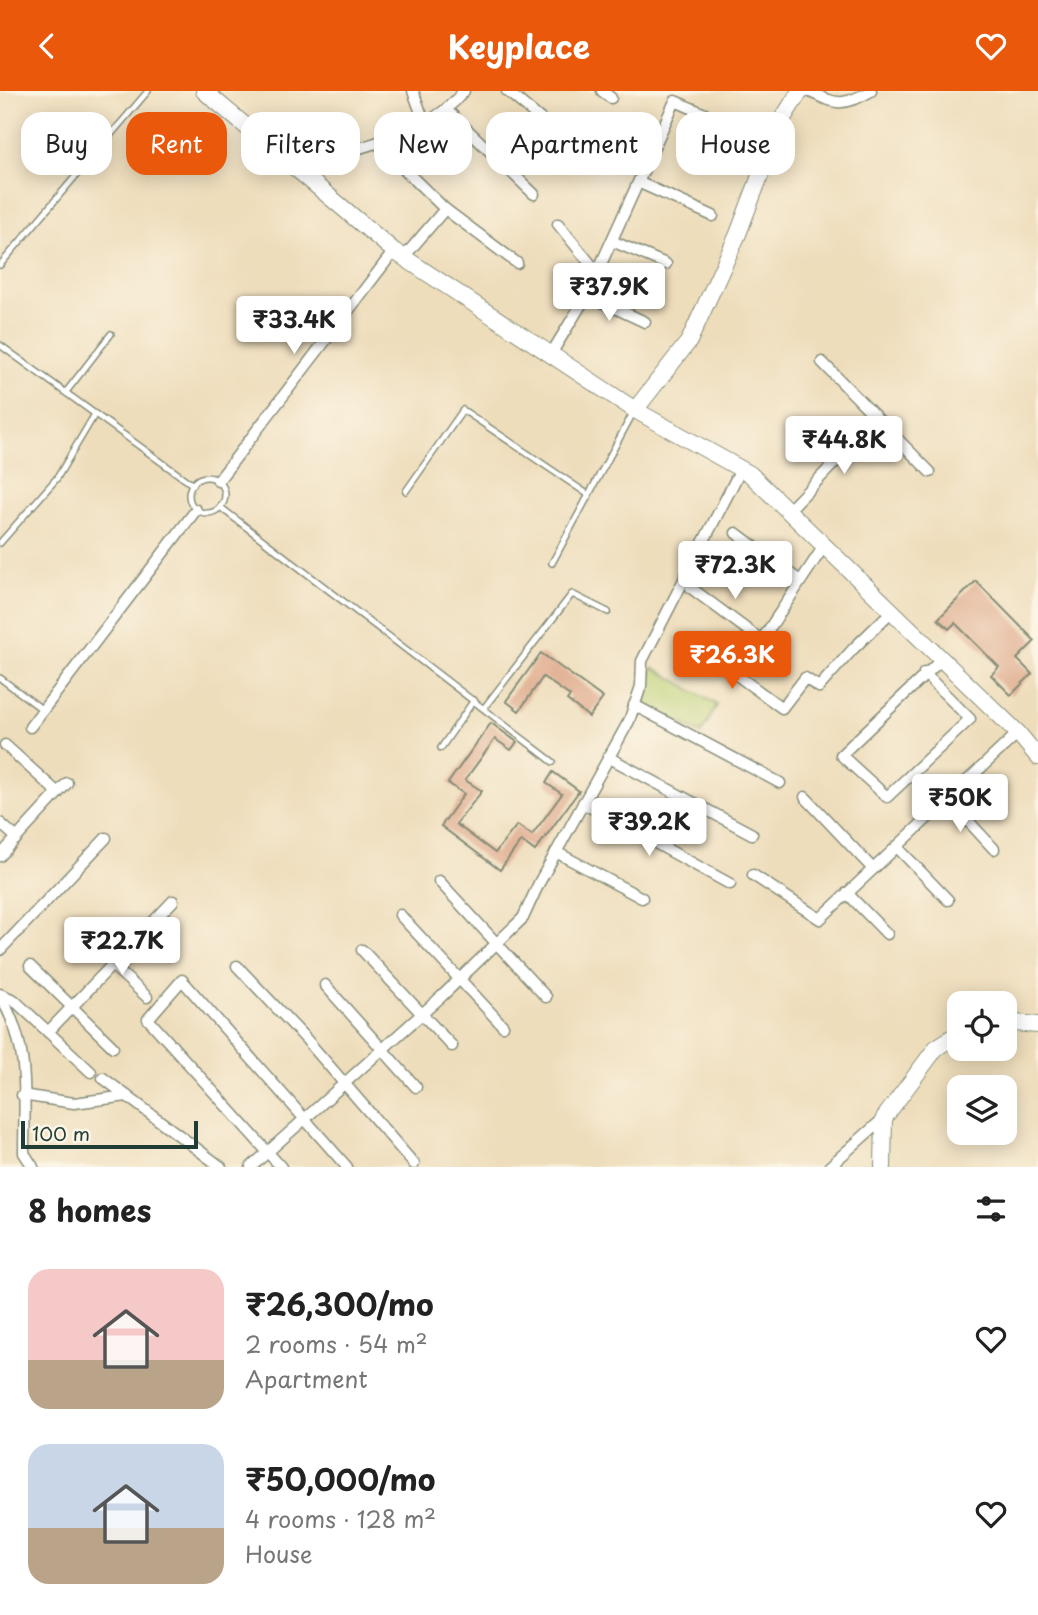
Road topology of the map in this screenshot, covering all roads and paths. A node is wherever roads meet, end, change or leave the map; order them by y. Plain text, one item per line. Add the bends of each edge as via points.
1 (148, 91) edge
2 (204, 91) edge
3 (413, 91) edge
4 (464, 91) edge
5 (506, 91) edge
6 (800, 91) edge
7 (807, 91) edge
8 (871, 91) edge
9 (448, 111) joint
10 (421, 112) edge
11 (531, 112) edge
12 (700, 112) edge
13 (787, 112) edge
14 (241, 123) edge
15 (301, 175) edge
16 (410, 175) edge
17 (760, 175) edge
18 (640, 183) junction
19 (534, 194) dead end
20 (445, 209) junction
21 (713, 216) dead end
22 (558, 225) dead end
23 (612, 241) junction
24 (399, 254) junction
25 (517, 263) dead end
26 (666, 264) dead end
27 (0, 265) edge
28 (597, 272) junction
29 (587, 295) junction
30 (645, 322) dead end
31 (111, 334) dead end
32 (0, 345) edge
33 (551, 354) junction
34 (822, 362) dead end
35 (66, 393) junction
36 (635, 410) junction
37 (95, 414) junction
38 (877, 419) junction
39 (741, 469) junction
40 (930, 472) dead end
41 (218, 481) junction
42 (193, 485) junction
43 (406, 491) dead end
44 (589, 495) junction
45 (220, 507) junction
46 (196, 510) junction
47 (788, 511) junction
48 (736, 533) dead end
49 (0, 543) edge
50 (824, 546) junction
51 (552, 563) dead end
52 (800, 581) junction
53 (691, 588) dead end
54 (892, 611) junction
55 (608, 612) dead end
56 (761, 640) junction
57 (701, 649) dead end
58 (942, 659) junction
59 (924, 674) junction
60 (738, 676) junction
61 (0, 678) edge
62 (474, 700) junction
63 (987, 703) junction
64 (634, 705) junction
65 (484, 708) junction
66 (43, 710) junction
67 (970, 719) junction
68 (30, 727) dead end
69 (1018, 733) junction
70 (5, 746) edge
71 (440, 748) dead end
72 (608, 757) junction
73 (1038, 757) edge
74 (554, 762) dead end
75 (67, 783) dead end
76 (780, 783) dead end
77 (58, 793) junction
78 (805, 797) dead end
79 (948, 799) junction
80 (583, 803) junction
81 (0, 823) edge
82 (752, 834) dead end
83 (17, 838) junction
84 (106, 838) dead end
85 (897, 847) junction
86 (995, 849) dead end
87 (556, 852) junction
88 (0, 856) edge
89 (873, 869) junction
90 (753, 875) dead end
91 (439, 881) dead end
92 (730, 884) dead end
93 (847, 893) junction
94 (642, 898) dead end
95 (948, 900) dead end
96 (173, 901) dead end
97 (400, 915) dead end
98 (887, 934) dead end
99 (497, 943) junction
100 (0, 950) edge
101 (362, 950) dead end
102 (112, 965) junction
103 (30, 966) dead end
104 (237, 966) dead end
105 (459, 979) junction
106 (325, 985) dead end
107 (0, 995) edge
108 (147, 997) dead end
109 (547, 997) dead end
110 (72, 1007) junction
111 (422, 1014) junction
112 (1017, 1023) edge
113 (1038, 1025) edge
114 (503, 1026) dead end
115 (48, 1032) junction
116 (947, 1041) edge
117 (452, 1046) dead end
118 (113, 1047) dead end
119 (382, 1048) junction
120 (91, 1072) dead end
121 (103, 1078) dead end
122 (344, 1083) junction
123 (416, 1087) dead end
124 (23, 1095) junction
125 (127, 1096) junction
126 (304, 1118) junction
127 (884, 1118) junction
128 (268, 1152) junction
129 (414, 1164) dead end
130 (33, 1167) edge
131 (221, 1167) edge
132 (251, 1167) edge
133 (281, 1167) edge
134 (347, 1167) edge
135 (829, 1167) edge
136 (883, 1167) edge

1 - 27 lane
2 - 14 street
3 - 10 street
4 - 9 street
5 - 11 street
6 - 13 street
7 - 8 street via 836,104 849,103
9 - 19 street
12 - 18 street via 675,101
15 - 24 street
16 - 20 street
17 - 36 street via 689,341
18 - 21 street
18 - 23 street
20 - 24 street
20 - 25 street
22 - 28 street
23 - 26 street
23 - 28 street
24 - 33 street
24 - 41 street
28 - 29 street
29 - 30 street
29 - 33 street
31 - 35 lane
32 - 35 lane
33 - 36 street
34 - 38 street
35 - 37 lane
36 - 39 street
36 - 44 lane
37 - 42 lane
37 - 49 lane via 57,478
38 - 40 street
38 - 47 street
39 - 47 street
39 - 64 street via 642,661
41 - 42 lane via 207,477
41 - 45 lane via 224,492
42 - 46 lane via 190,501
43 - 44 lane via 463,410
44 - 51 lane
45 - 46 lane via 208,513
45 - 62 lane
46 - 66 street
47 - 50 street
48 - 52 street
50 - 52 street
50 - 54 street
52 - 56 street
53 - 56 street
54 - 58 street
54 - 60 street via 819,687 805,677 782,708
55 - 65 lane via 572,594
56 - 60 street
57 - 60 street
58 - 59 street
58 - 63 street
59 - 67 street
59 - 67 street via 841,755 887,797
61 - 66 lane
62 - 65 lane
62 - 71 lane
63 - 67 street
63 - 69 street
64 - 72 street
64 - 76 street
65 - 74 lane
66 - 68 street
69 - 73 street
69 - 79 street
70 - 77 street
72 - 80 street
72 - 82 street
75 - 77 street
77 - 83 street
78 - 89 street
79 - 85 street
79 - 86 street
80 - 87 street
80 - 92 street
81 - 83 street
83 - 88 street
84 - 100 street
85 - 89 street
85 - 95 street
87 - 94 street
87 - 99 street via 523,918
89 - 93 street
90 - 93 street via 820,919
91 - 99 street
93 - 98 street
96 - 102 street
97 - 105 street
99 - 105 street
99 - 109 street
101 - 111 street
102 - 108 street
102 - 110 street
103 - 110 street
104 - 122 street
105 - 111 street
105 - 114 street
106 - 119 street
107 - 115 street via 14,1000
107 - 124 street via 15,1020 23,1049
110 - 115 street
110 - 118 street
111 - 117 street
111 - 119 street
112 - 113 street
115 - 120 street
116 - 127 street via 936,1048
119 - 122 street
119 - 123 street
121 - 125 street
122 - 126 street
122 - 129 street
124 - 125 street via 74,1103
124 - 130 street via 24,1153
125 - 131 street
126 - 128 street
126 - 128 street via 182,980 148,1019
126 - 134 street
127 - 135 street
127 - 136 street
128 - 132 street
128 - 133 street

